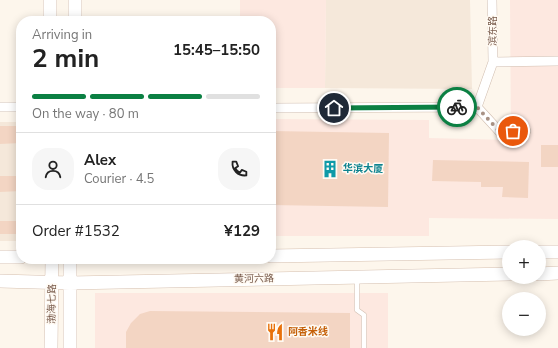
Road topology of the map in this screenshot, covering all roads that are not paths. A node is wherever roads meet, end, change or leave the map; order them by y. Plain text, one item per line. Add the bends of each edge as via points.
1 (50, 0) edge
2 (75, 0) edge
3 (492, 0) edge
4 (50, 16) edge
5 (75, 16) edge
6 (558, 61) edge
7 (493, 62) junction
8 (0, 107) edge
9 (16, 107) edge
10 (477, 107) junction
11 (276, 108) edge
12 (526, 131) dead end
13 (502, 252) edge
14 (546, 252) edge
15 (558, 252) edge
16 (276, 256) edge
17 (0, 257) edge
18 (16, 257) edge
19 (52, 264) edge
20 (70, 264) edge
21 (558, 273) edge
22 (502, 274) edge
23 (546, 274) edge
24 (357, 277) junction
25 (0, 281) edge
26 (52, 282) junction
27 (70, 283) junction
28 (51, 348) edge
29 (70, 348) edge
30 (364, 348) edge

1 - 4 main road
2 - 5 main road
3 - 7 street, 滨东路
6 - 7 street
7 - 10 street
8 - 9 street
10 - 11 street
10 - 12 street via 499,131
13 - 16 main road
14 - 15 main road
17 - 18 main road
19 - 26 main road, 渤海七路
20 - 27 main road, 渤海七路
21 - 23 main road
22 - 24 main road, 黄河六路
24 - 27 main road, 黄河六路
24 - 30 lane via 357,310 364,315
25 - 26 main road, 黄河六路
26 - 27 main road, 黄河六路
26 - 28 main road, 渤海七路
27 - 29 main road, 渤海七路

